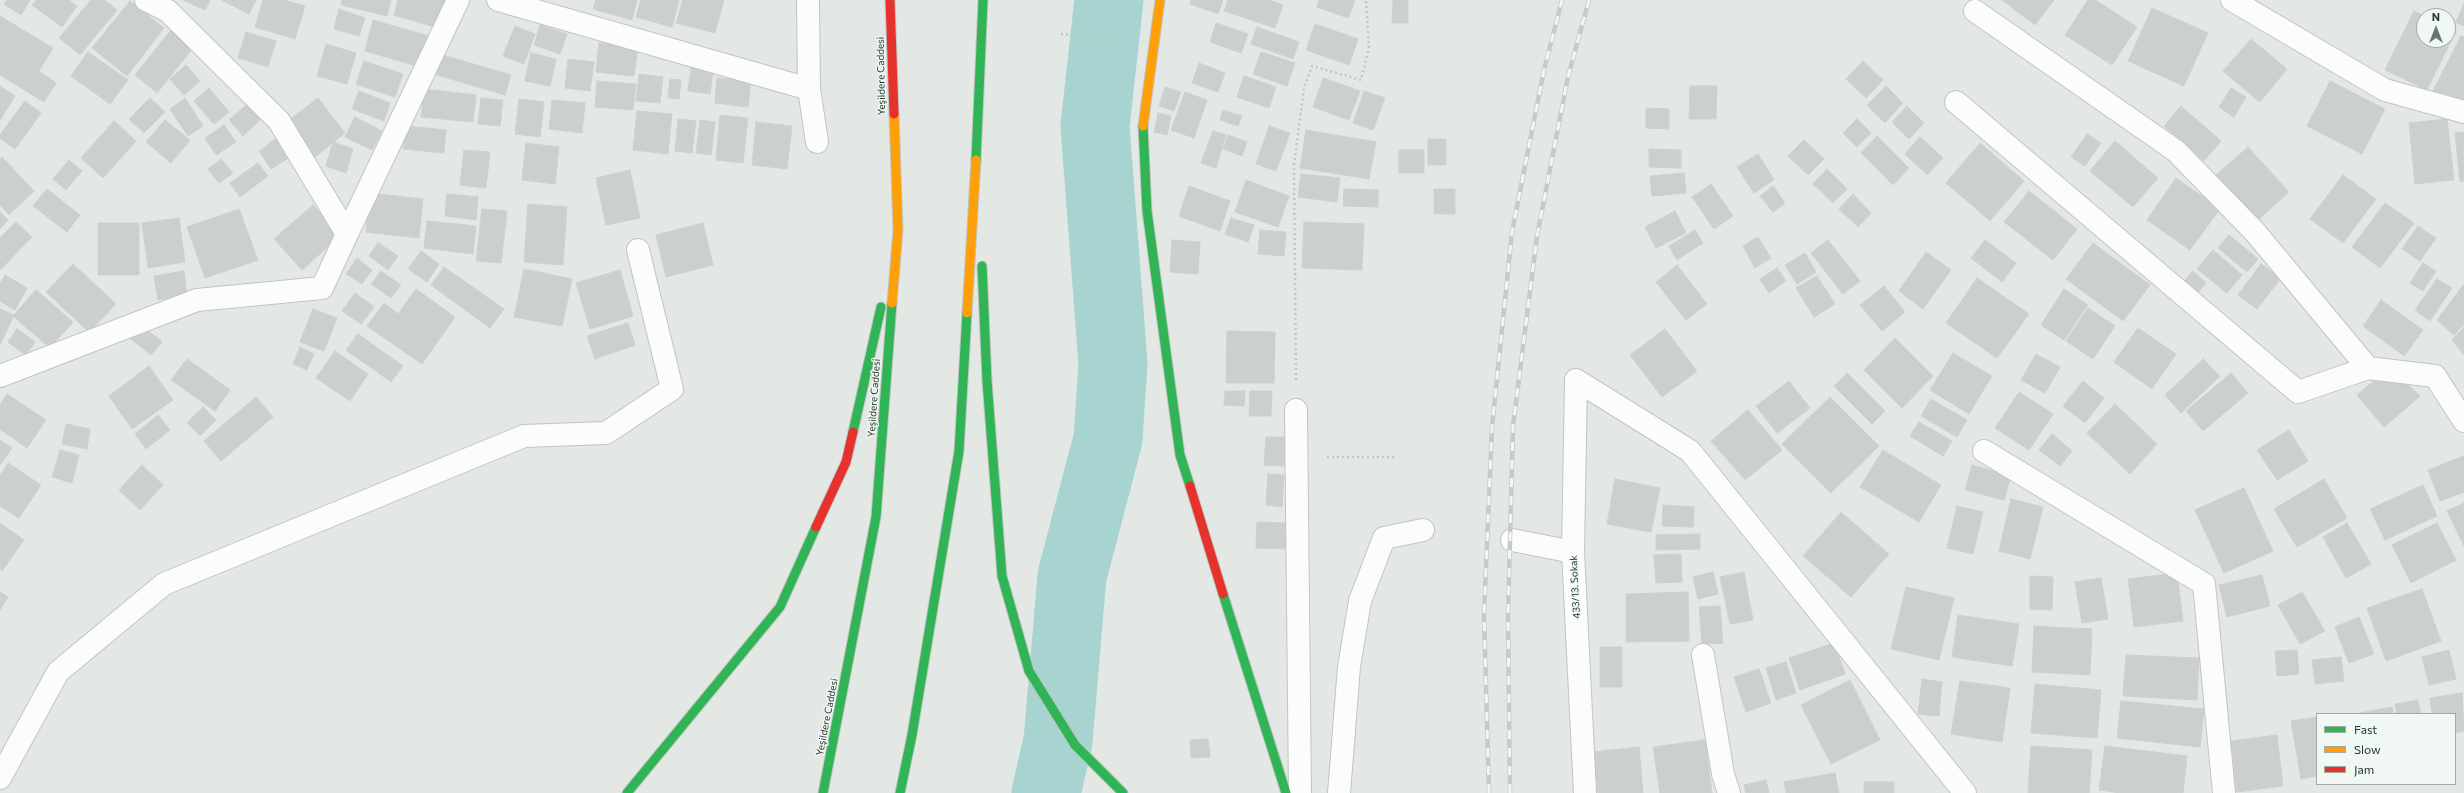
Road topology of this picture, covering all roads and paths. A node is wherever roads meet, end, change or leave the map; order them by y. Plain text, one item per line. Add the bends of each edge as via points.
1 (146, 0) edge
2 (458, 0) edge
3 (498, 0) edge
4 (808, 0) edge
5 (890, 0) edge
6 (983, 0) edge
7 (1160, 0) edge
8 (1366, 0) edge
9 (2232, 0) edge
10 (1975, 11) dead end
11 (1061, 34) dead end
12 (1126, 41) dead end
13 (809, 90) junction
14 (1956, 102) dead end
15 (2464, 112) edge
16 (817, 142) dead end
17 (977, 147) junction
18 (898, 230) junction
19 (347, 234) junction
20 (981, 241) dead end
21 (638, 250) dead end
22 (982, 256) dead end
23 (2368, 368) junction
24 (0, 376) edge
25 (1296, 410) joint
26 (2464, 421) edge
27 (1984, 451) dead end
28 (1297, 457) junction
29 (1397, 457) dead end
30 (1423, 530) dead end
31 (1512, 540) dead end
32 (1573, 552) junction
33 (1703, 655) dead end
34 (0, 778) edge
35 (627, 793) edge
36 (824, 793) edge
37 (900, 793) edge
38 (1123, 793) edge
39 (1286, 793) edge
40 (1300, 793) edge
41 (1339, 793) edge
42 (1585, 793) edge
43 (1729, 793) edge
44 (1964, 793) edge
45 (2224, 793) edge

1 - 19 street via 168,11 279,121
2 - 19 street
3 - 13 street
4 - 13 street
5 - 18 main road, Yeşildere Caddesi
6 - 17 main road
7 - 39 main road via 1142,131 1147,211 1180,455
8 - 25 path via 1369,48 1361,80 1312,66 1304,88 1294,165
9 - 15 street via 2385,90
10 - 23 street via 2176,151 2255,232
11 - 12 path
13 - 16 street
14 - 23 street via 2298,392
17 - 20 main road
17 - 37 main road via 959,451
18 - 35 main road via 846,462 780,607
18 - 36 main road, Yeşildere Caddesi via 876,517
19 - 24 street via 322,288 197,300
21 - 34 street via 672,389 606,433 524,436 164,584 58,672
22 - 38 main road via 987,381 1002,576 1029,671 1075,745
23 - 26 street via 2435,376
25 - 28 street
27 - 45 street via 2204,584
28 - 29 path
28 - 40 street
30 - 41 street via 1384,538 1360,601 1349,667
31 - 32 street
32 - 42 street, 433/13. Sokak
32 - 44 street, 433/13. Sokak via 1576,380 1690,451
33 - 43 street via 1723,774

